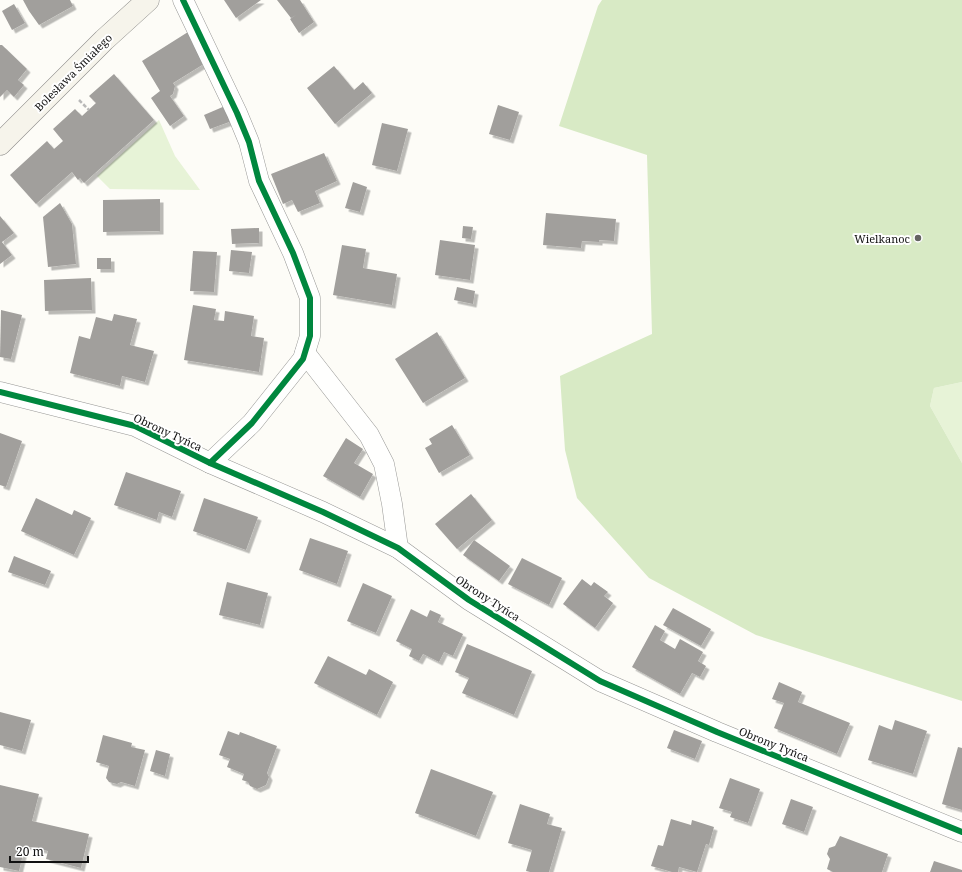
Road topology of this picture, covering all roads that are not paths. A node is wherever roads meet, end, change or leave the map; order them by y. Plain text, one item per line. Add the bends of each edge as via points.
1 (148, 0) edge
2 (183, 0) edge
3 (0, 144) edge
4 (305, 352) junction
5 (0, 392) edge
6 (210, 463) junction
7 (398, 548) junction
8 (962, 832) edge

1 - 3 street, Bolesława Śmiałego via 104,40
2 - 4 street via 238,113 259,181 293,253 310,298 310,336
4 - 6 street via 303,359 252,423
4 - 7 street via 369,435 384,464
5 - 6 street, Obrony Tyńca via 135,426
6 - 7 street, Obrony Tyńca
7 - 8 street, Obrony Tyńca via 469,600 600,681

